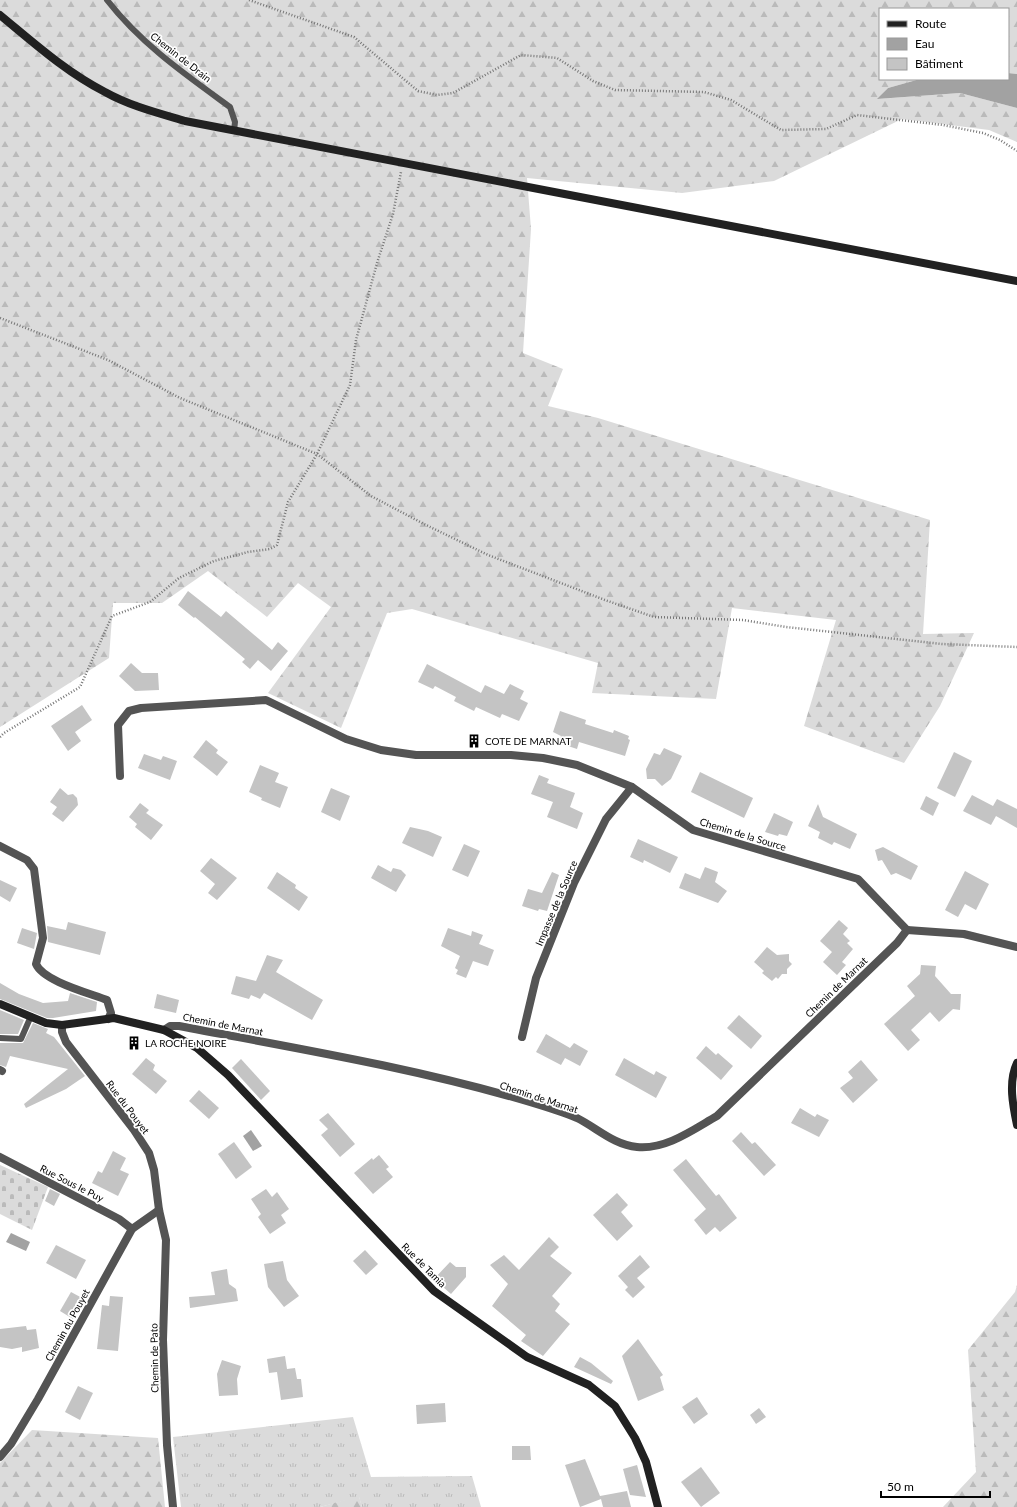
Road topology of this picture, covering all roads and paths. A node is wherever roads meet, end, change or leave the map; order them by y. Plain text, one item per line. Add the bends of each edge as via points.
1 (107, 0) edge
2 (249, 0) edge
3 (0, 15) edge
4 (234, 131) junction
5 (1017, 151) edge
6 (402, 163) junction
7 (934, 264) junction
8 (1017, 275) edge
9 (1017, 281) edge
10 (0, 318) edge
11 (316, 454) junction
12 (1017, 647) edge
13 (0, 737) edge
14 (120, 776) dead end
15 (632, 787) junction
16 (0, 846) edge
17 (907, 930) junction
18 (1017, 948) edge
19 (0, 1004) edge
20 (31, 1016) junction
21 (108, 1019) junction
22 (62, 1025) junction
23 (164, 1030) junction
24 (522, 1037) dead end
25 (0, 1038) edge
26 (1017, 1063) edge
27 (1017, 1126) edge
28 (0, 1157) edge
29 (159, 1210) junction
30 (132, 1229) junction
31 (0, 1457) edge
32 (173, 1507) edge
33 (658, 1507) edge

1 - 4 lane, Chemin de Drain via 151,47 230,107 235,122
2 - 5 path via 354,37 418,91 437,95 453,93 521,56 557,58 594,81 615,90 704,92 731,100 781,130 826,129 857,116 943,125 983,133
3 - 4 street via 44,53 106,93 137,106 186,121
4 - 6 street
6 - 7 street
6 - 11 path via 394,214 376,263 356,340 350,385
7 - 8 street
7 - 9 street
10 - 11 path via 108,360 180,398
11 - 12 path via 371,496 431,528 488,555 654,617 743,620 942,644
11 - 13 path via 288,502 277,545 270,549 214,561 179,578 150,602 112,616 80,687
14 - 15 street, Chemin de la Source via 118,725 129,711 141,708 266,700 346,739 381,750 416,755 511,755 543,758 577,765
15 - 17 street, Chemin de la Source via 693,830 858,879
15 - 24 street, Impasse de la Source via 606,819 574,883 536,978
16 - 21 street via 27,860 34,869 43,938 37,969 49,978 107,1000 111,1013
17 - 18 street via 964,934
17 - 23 street, Chemin de Marnat via 717,1116 682,1136 657,1145 637,1147 620,1143 577,1118 523,1100 446,1080 179,1026 170,1026
19 - 20 street, Rue de Tamia
20 - 22 street, Rue de Tamia via 46,1023
20 - 25 lane via 21,1039
21 - 22 street, Rue de Tamia
21 - 23 street, Rue de Tamia via 114,1018
22 - 29 street, Rue du Pouyet via 66,1042 134,1130 149,1154 154,1170
23 - 33 street, Rue de Tamia via 197,1048 228,1075 434,1291 528,1357 589,1385 615,1406 646,1462
26 - 27 street via 1013,1070 1012,1100
28 - 30 street, Rue Sous le Puy via 119,1219
29 - 30 street, Chemin du Pouyet
29 - 32 street, Chemin de Pato via 166,1240 163,1340 167,1445
30 - 31 street, Chemin du Pouyet via 38,1398 11,1444

